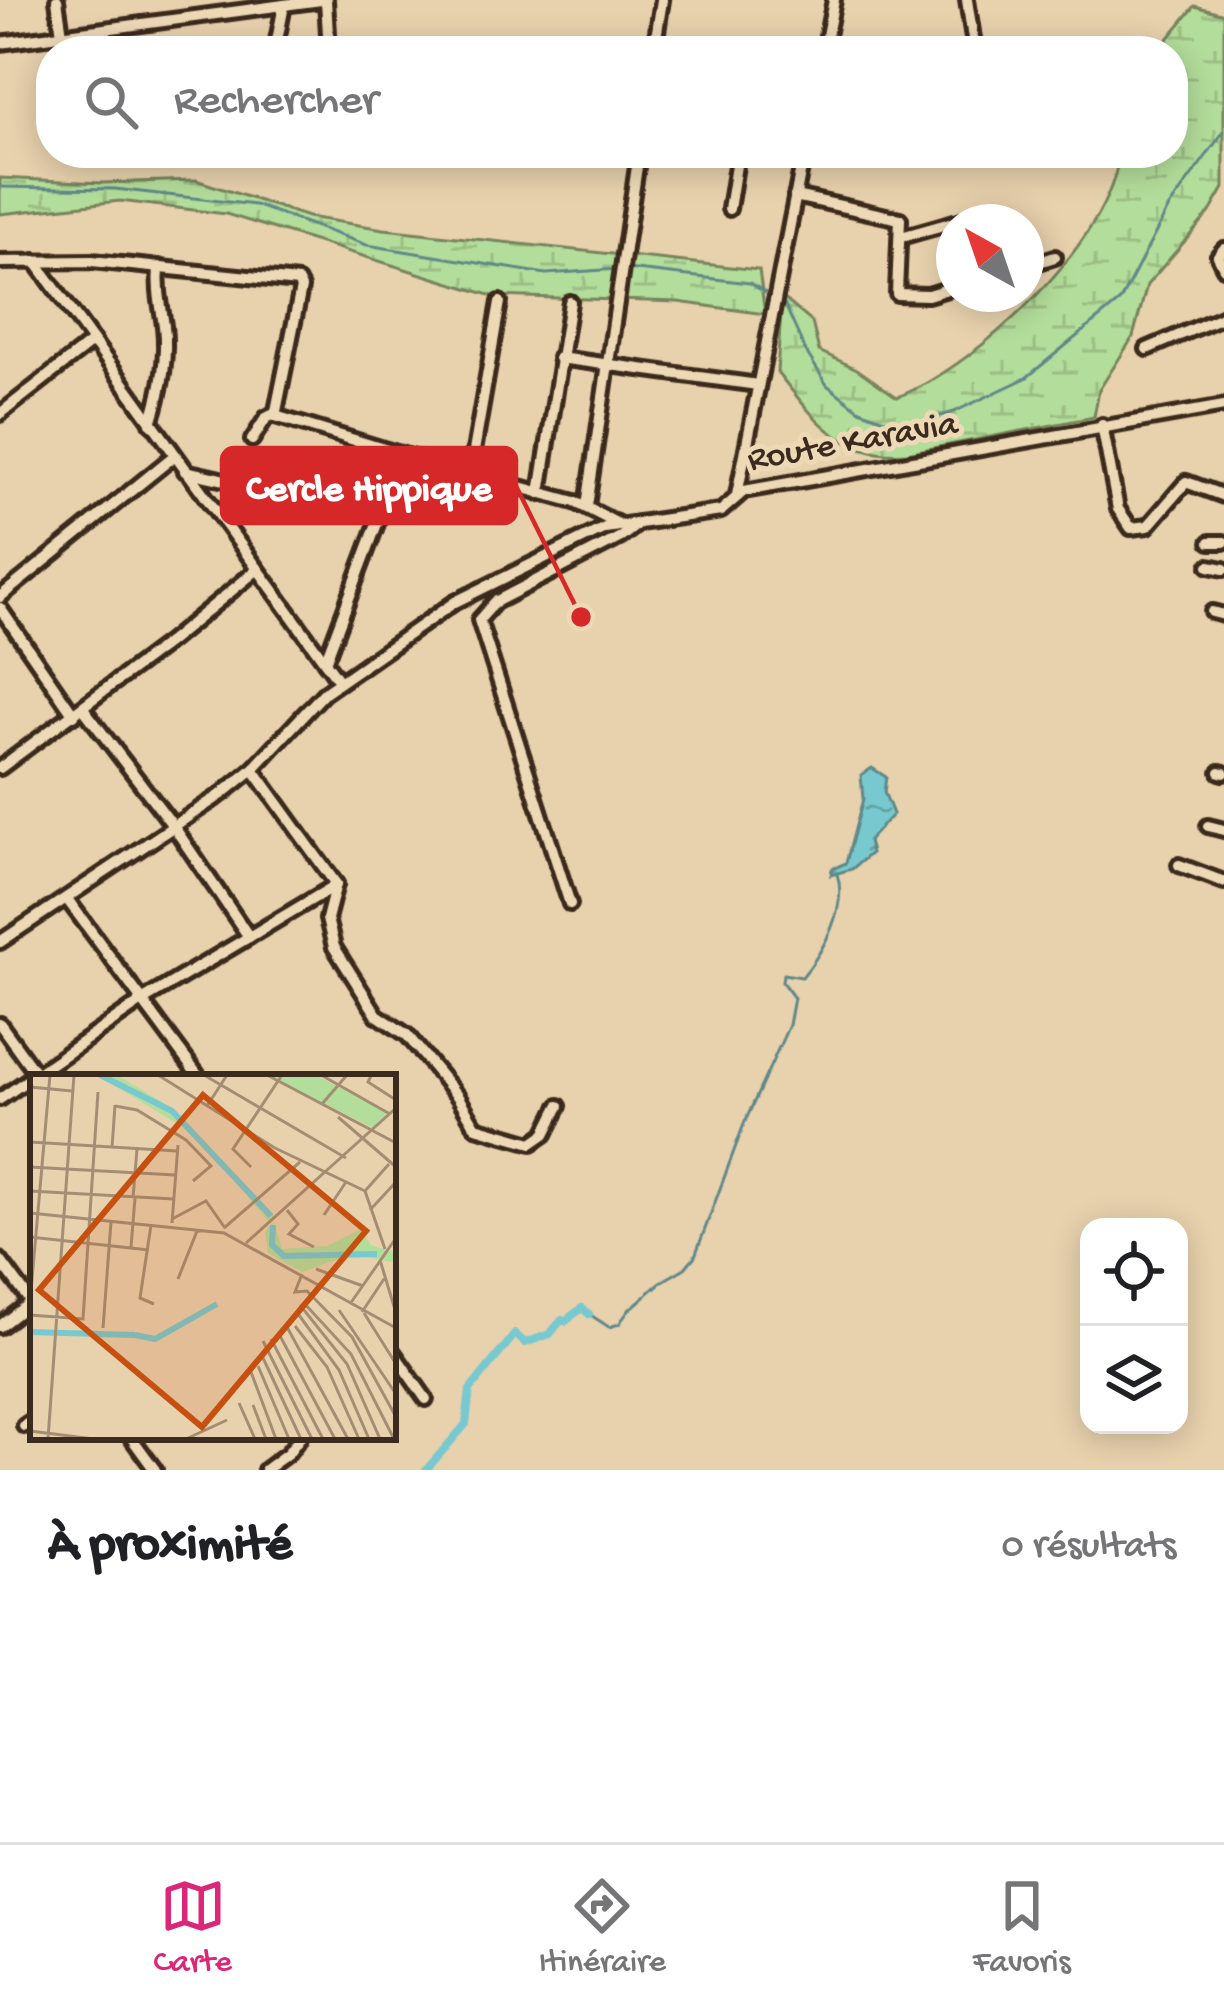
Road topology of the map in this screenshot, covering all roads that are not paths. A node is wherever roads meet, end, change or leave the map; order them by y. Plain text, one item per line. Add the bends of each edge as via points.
1 (57, 0) edge
2 (323, 0) edge
3 (662, 0) edge
4 (833, 0) edge
5 (967, 0) edge
6 (284, 5) junction
7 (62, 34) junction
8 (278, 36) edge
9 (327, 36) edge
10 (656, 36) edge
11 (827, 36) edge
12 (973, 36) edge
13 (1, 38) edge
14 (637, 168) edge
15 (736, 168) edge
16 (801, 168) edge
17 (795, 196) junction
18 (729, 209) dead end
19 (936, 227) edge
20 (901, 237) junction
21 (1224, 249) edge
22 (1055, 257) dead end
23 (1044, 260) edge
24 (35, 261) junction
25 (0, 262) edge
26 (159, 268) junction
27 (1224, 268) edge
28 (936, 293) edge
29 (500, 302) dead end
30 (570, 302) dead end
31 (1224, 316) edge
32 (93, 341) junction
33 (1147, 349) dead end
34 (559, 358) junction
35 (610, 365) junction
36 (758, 386) junction
37 (1224, 406) edge
38 (0, 414) edge
39 (275, 416) junction
40 (151, 423) junction
41 (1102, 425) junction
42 (251, 440) dead end
43 (173, 455) junction
44 (406, 456) junction
45 (185, 471) junction
46 (470, 474) junction
47 (740, 479) junction
48 (753, 489) junction
49 (540, 493) junction
50 (737, 495) junction
51 (1224, 496) edge
52 (586, 506) junction
53 (380, 515) junction
54 (642, 521) junction
55 (618, 524) junction
56 (1210, 542) dead end
57 (1224, 542) edge
58 (1209, 566) dead end
59 (258, 569) junction
60 (1224, 569) edge
61 (0, 597) edge
62 (0, 608) edge
63 (325, 662) junction
64 (339, 681) junction
65 (79, 711) junction
66 (0, 768) edge
67 (253, 769) junction
68 (1208, 826) dead end
69 (174, 827) junction
70 (1224, 830) edge
71 (1179, 865) dead end
72 (1224, 882) edge
73 (336, 884) junction
74 (67, 898) junction
75 (570, 904) dead end
76 (249, 937) junction
77 (0, 942) edge
78 (145, 999) junction
79 (0, 1024) edge
80 (36, 1074) edge
81 (40, 1074) edge
82 (198, 1074) edge
83 (30, 1081) edge
84 (0, 1100) edge
85 (559, 1106) dead end
86 (0, 1261) edge
87 (30, 1301) edge
88 (30, 1305) edge
89 (0, 1326) edge
90 (396, 1356) edge
91 (426, 1399) dead end
92 (132, 1440) edge
93 (298, 1440) edge
94 (155, 1470) edge
95 (265, 1470) edge

1 - 7 street
2 - 6 street
2 - 9 street
3 - 10 street
4 - 11 street
5 - 12 street
6 - 7 street
6 - 8 street
7 - 13 street
14 - 35 street
15 - 18 street
16 - 17 street
17 - 20 street via 899,218
17 - 36 street
19 - 20 street
20 - 28 street via 896,293
21 - 27 street
22 - 23 street
24 - 25 street
24 - 26 street
24 - 32 street
26 - 39 street via 299,284
26 - 40 street via 164,363
29 - 46 street
30 - 34 street
31 - 33 street
32 - 38 street
32 - 40 street
34 - 35 street
34 - 49 street
35 - 36 street
35 - 52 street
36 - 47 street
37 - 41 street, Route Karavia
39 - 42 street
39 - 44 street
40 - 43 street
41 - 48 street, Route Karavia
41 - 51 street via 1118,509 1131,528 1148,526 1186,482
43 - 45 street
43 - 61 street
44 - 46 street
44 - 53 street
45 - 53 street
45 - 59 street
46 - 49 street
47 - 48 street
47 - 50 street
48 - 50 street, Route Karavia
49 - 52 street
50 - 54 street, Route Karavia via 721,511
52 - 55 street
53 - 63 street
54 - 55 street, Route Karavia
54 - 75 street via 495,602 479,620
55 - 64 street, Route Karavia via 455,602
56 - 57 street
58 - 60 street
59 - 63 street
59 - 65 street
62 - 65 street
63 - 64 street
64 - 67 street, Route Karavia
65 - 66 street
65 - 69 street
67 - 69 street, Route Karavia
67 - 73 street
68 - 70 street
69 - 74 street, Route Karavia
69 - 76 street
71 - 72 street
73 - 76 street
73 - 85 street via 327,919 334,947 377,1015 409,1038 476,1127 532,1143
74 - 77 street, Route Karavia
74 - 78 street
76 - 78 street
78 - 81 street
78 - 82 street
79 - 80 street
83 - 84 street
86 - 87 street
88 - 89 street
90 - 91 street
92 - 94 street
93 - 95 street

